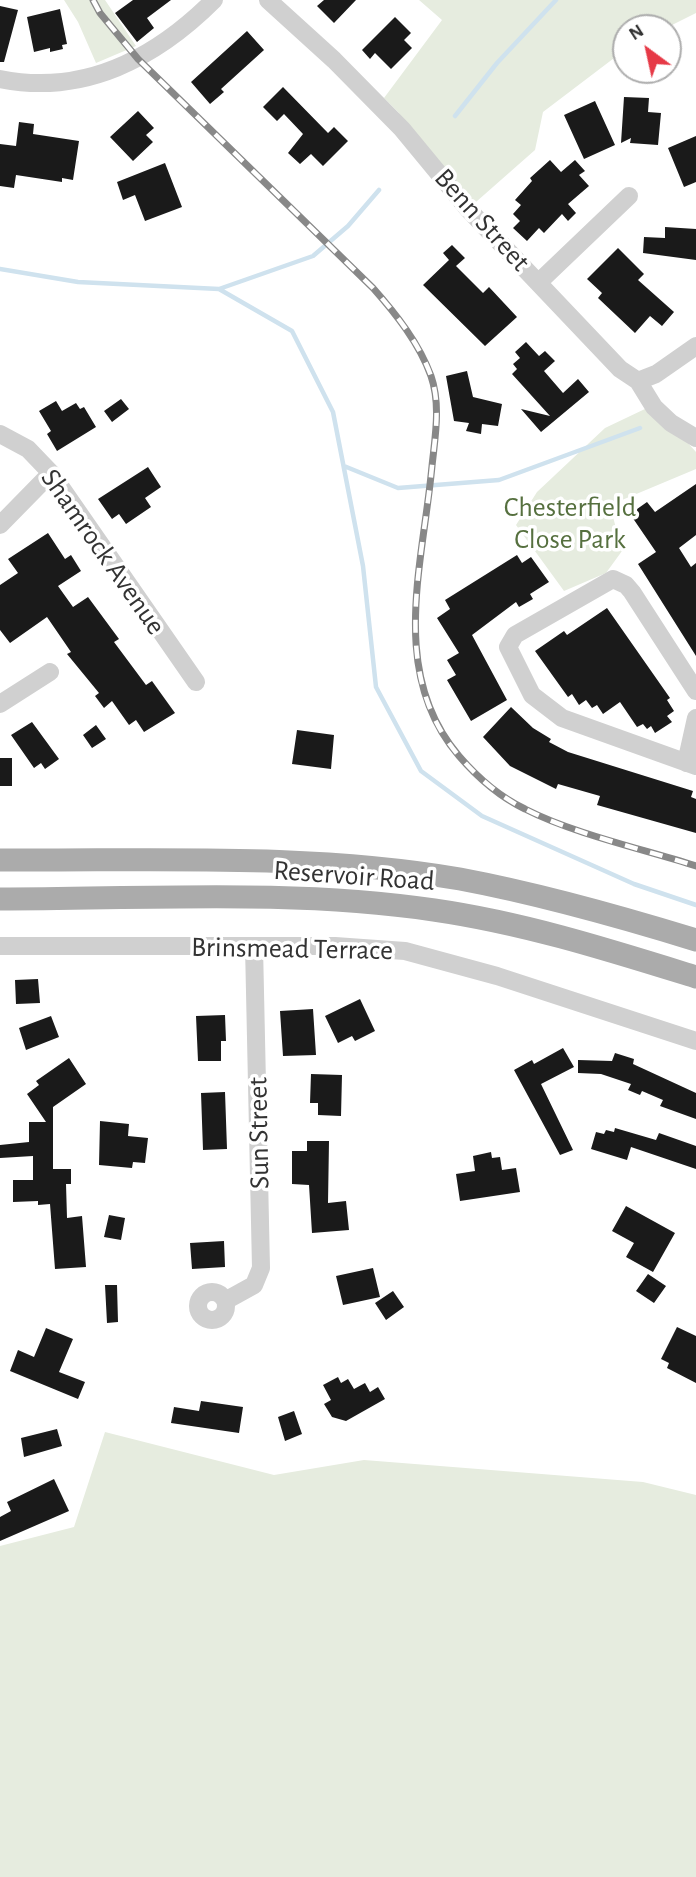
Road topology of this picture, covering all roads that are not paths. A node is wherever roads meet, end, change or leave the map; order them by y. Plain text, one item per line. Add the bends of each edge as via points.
1 (214, 0) edge
2 (268, 0) edge
3 (0, 79) edge
4 (629, 196) dead end
5 (539, 282) junction
6 (696, 346) edge
7 (638, 381) junction
8 (0, 434) edge
9 (696, 438) edge
10 (51, 474) junction
11 (0, 525) edge
12 (50, 672) dead end
13 (196, 682) dead end
14 (696, 691) edge
15 (0, 704) edge
16 (696, 718) edge
17 (691, 764) edge
18 (0, 860) edge
19 (0, 899) edge
20 (696, 940) edge
21 (0, 946) edge
22 (254, 946) junction
23 (696, 976) edge
24 (696, 1041) edge
25 (225, 1301) dead end

1 - 3 street via 152,52 94,77 62,84
2 - 5 street, Benn Street via 383,110 468,209
4 - 5 street
5 - 7 street, Benn Street via 620,369
6 - 7 street
7 - 9 street, Benn Street via 654,407
8 - 10 street, Shamrock Avenue via 28,449
10 - 11 street
10 - 13 street, Shamrock Avenue
12 - 15 street
14 - 17 street via 632,592 613,579 515,635 508,647 532,695 562,718
16 - 17 street
18 - 20 main road, Reservoir Road via 240,860 382,869 537,895
19 - 23 main road, Reservoir Road via 299,900 392,905 498,920
21 - 22 street, Brinsmead Terrace
22 - 24 street, Brinsmead Terrace via 405,951
22 - 25 street, Sun Street via 261,1268 254,1285

